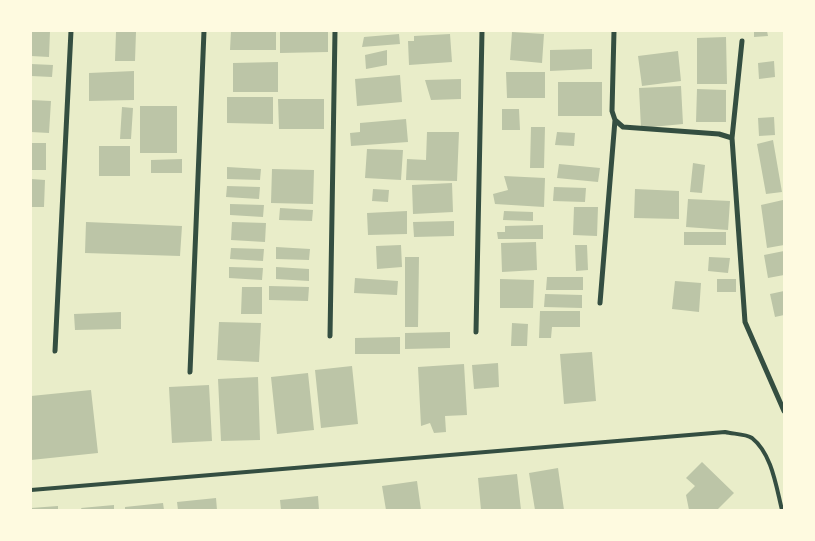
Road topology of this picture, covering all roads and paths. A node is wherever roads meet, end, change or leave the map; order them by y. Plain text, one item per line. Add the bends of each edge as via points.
1 (71, 31) edge
2 (204, 31) edge
3 (335, 31) edge
4 (482, 31) edge
5 (614, 31) edge
6 (742, 41) dead end
7 (615, 120) junction
8 (732, 138) junction
9 (600, 303) dead end
10 (476, 332) dead end
11 (330, 336) dead end
12 (55, 351) dead end
13 (190, 372) dead end
14 (784, 411) edge
15 (31, 490) edge
16 (782, 510) edge

1 - 12 street
2 - 13 street
3 - 11 street
4 - 10 street
5 - 7 street via 612,111
6 - 8 street
7 - 8 street via 623,127 720,134
7 - 9 street
8 - 14 street via 745,322
15 - 16 lane via 725,432 751,437 760,448 772,470

